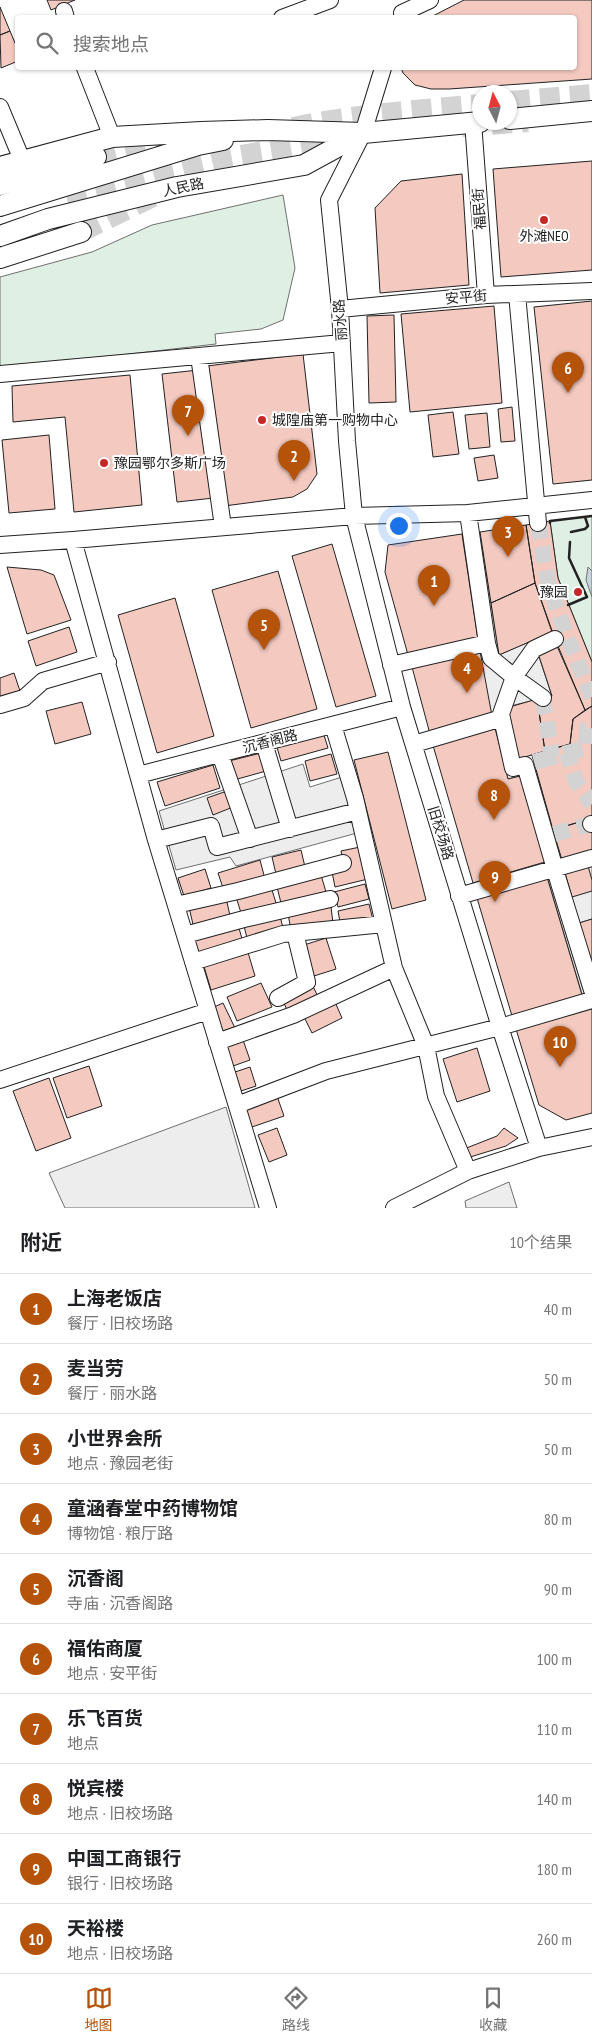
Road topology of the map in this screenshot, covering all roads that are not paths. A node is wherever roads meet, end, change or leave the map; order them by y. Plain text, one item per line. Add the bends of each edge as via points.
1 (330, 0) edge
2 (430, 0) edge
3 (401, 10) edge
4 (290, 15) edge
5 (85, 70) edge
6 (382, 70) edge
7 (0, 107) edge
8 (592, 111) edge
9 (517, 118) tunnel mouth
10 (472, 122) tunnel mouth
11 (268, 130) junction
12 (476, 130) edge
13 (363, 133) junction
14 (112, 137) junction
15 (96, 157) tunnel mouth
16 (22, 160) junction
17 (0, 167) edge
18 (0, 185) edge
19 (0, 206) edge
20 (81, 232) tunnel mouth
21 (0, 236) edge
22 (0, 258) edge
23 (592, 291) edge
24 (517, 294) junction
25 (486, 295) junction
26 (340, 309) junction
27 (342, 343) junction
28 (199, 356) junction
29 (0, 374) edge
30 (592, 500) edge
31 (536, 506) junction
32 (468, 513) junction
33 (354, 516) junction
34 (538, 523) tunnel mouth
35 (223, 527) junction
36 (73, 540) junction
37 (0, 544) edge
38 (554, 639) dead end
39 (487, 643) junction
40 (108, 662) junction
41 (391, 666) junction
42 (514, 677) junction
43 (543, 698) dead end
44 (0, 705) edge
45 (402, 707) junction
46 (502, 718) junction
47 (333, 725) junction
48 (264, 743) junction
49 (414, 744) junction
50 (220, 754) junction
51 (138, 775) junction
52 (358, 811) junction
53 (290, 829) junction
54 (250, 839) junction
55 (156, 840) junction
56 (592, 858) edge
57 (343, 863) dead end
58 (555, 868) junction
59 (459, 896) junction
60 (330, 899) dead end
61 (176, 905) junction
62 (384, 924) junction
63 (295, 932) junction
64 (185, 935) junction
65 (193, 962) junction
66 (394, 968) junction
67 (592, 990) edge
68 (278, 998) dead end
69 (592, 1000) edge
70 (208, 1011) junction
71 (500, 1027) junction
72 (217, 1042) junction
73 (426, 1046) junction
74 (0, 1080) edge
75 (237, 1106) junction
76 (592, 1137) edge
77 (539, 1148) junction
78 (468, 1171) junction
79 (268, 1208) edge
80 (394, 1208) edge

1 - 4 street
2 - 3 street
5 - 14 street
6 - 13 street, 丽水路
7 - 16 street
8 - 9 main road
10 - 13 main road, 人民路
11 - 13 main road, 人民路
11 - 14 main road, 人民路
11 - 19 main road, 人民路 via 198,145
12 - 25 street, 福民街
13 - 21 main road, 人民路 via 304,164 177,187 48,220
13 - 26 street, 丽水路 via 329,200
14 - 16 main road, 人民路
15 - 18 main road
16 - 17 main road, 人民路
20 - 22 main road
23 - 24 street, 安平街
24 - 25 street, 安平街
24 - 31 street
25 - 26 street, 安平街
26 - 27 street, 丽水路
27 - 28 street
27 - 33 street, 丽水路
28 - 29 street
28 - 35 street
30 - 31 street
31 - 32 street
31 - 34 street
32 - 33 street
32 - 39 street
33 - 35 street
33 - 41 street, 旧校场路
35 - 36 street
36 - 37 street
36 - 40 street
38 - 42 street via 534,649
39 - 41 street
39 - 42 street via 491,658
40 - 44 street via 44,681 24,698
40 - 51 street
41 - 45 street, 旧校场路
42 - 43 street
42 - 46 street
45 - 47 street, 沉香阁路
45 - 49 street, 旧校场路
46 - 49 street
46 - 58 street via 524,765 550,836
47 - 48 street, 沉香阁路
47 - 52 street
48 - 50 street, 沉香阁路
48 - 53 street
49 - 59 street, 旧校场路
50 - 51 street, 沉香阁路
50 - 54 street
51 - 55 street
52 - 53 street
52 - 62 street
53 - 54 street
54 - 55 street via 217,848 211,826
55 - 61 street
56 - 58 street
57 - 61 street
58 - 59 street
58 - 67 street
59 - 71 street, 旧校场路
60 - 64 street
61 - 64 street
62 - 63 street
62 - 66 street
63 - 65 street
63 - 68 street via 307,982
64 - 65 street
65 - 70 street
66 - 72 street via 293,1015
66 - 73 street
69 - 71 street
70 - 72 street
70 - 74 street
71 - 73 street
71 - 77 street, 旧校场路
72 - 75 street
73 - 75 street via 326,1071
73 - 78 street via 436,1096
75 - 79 street
76 - 77 street
77 - 78 street
78 - 80 street

